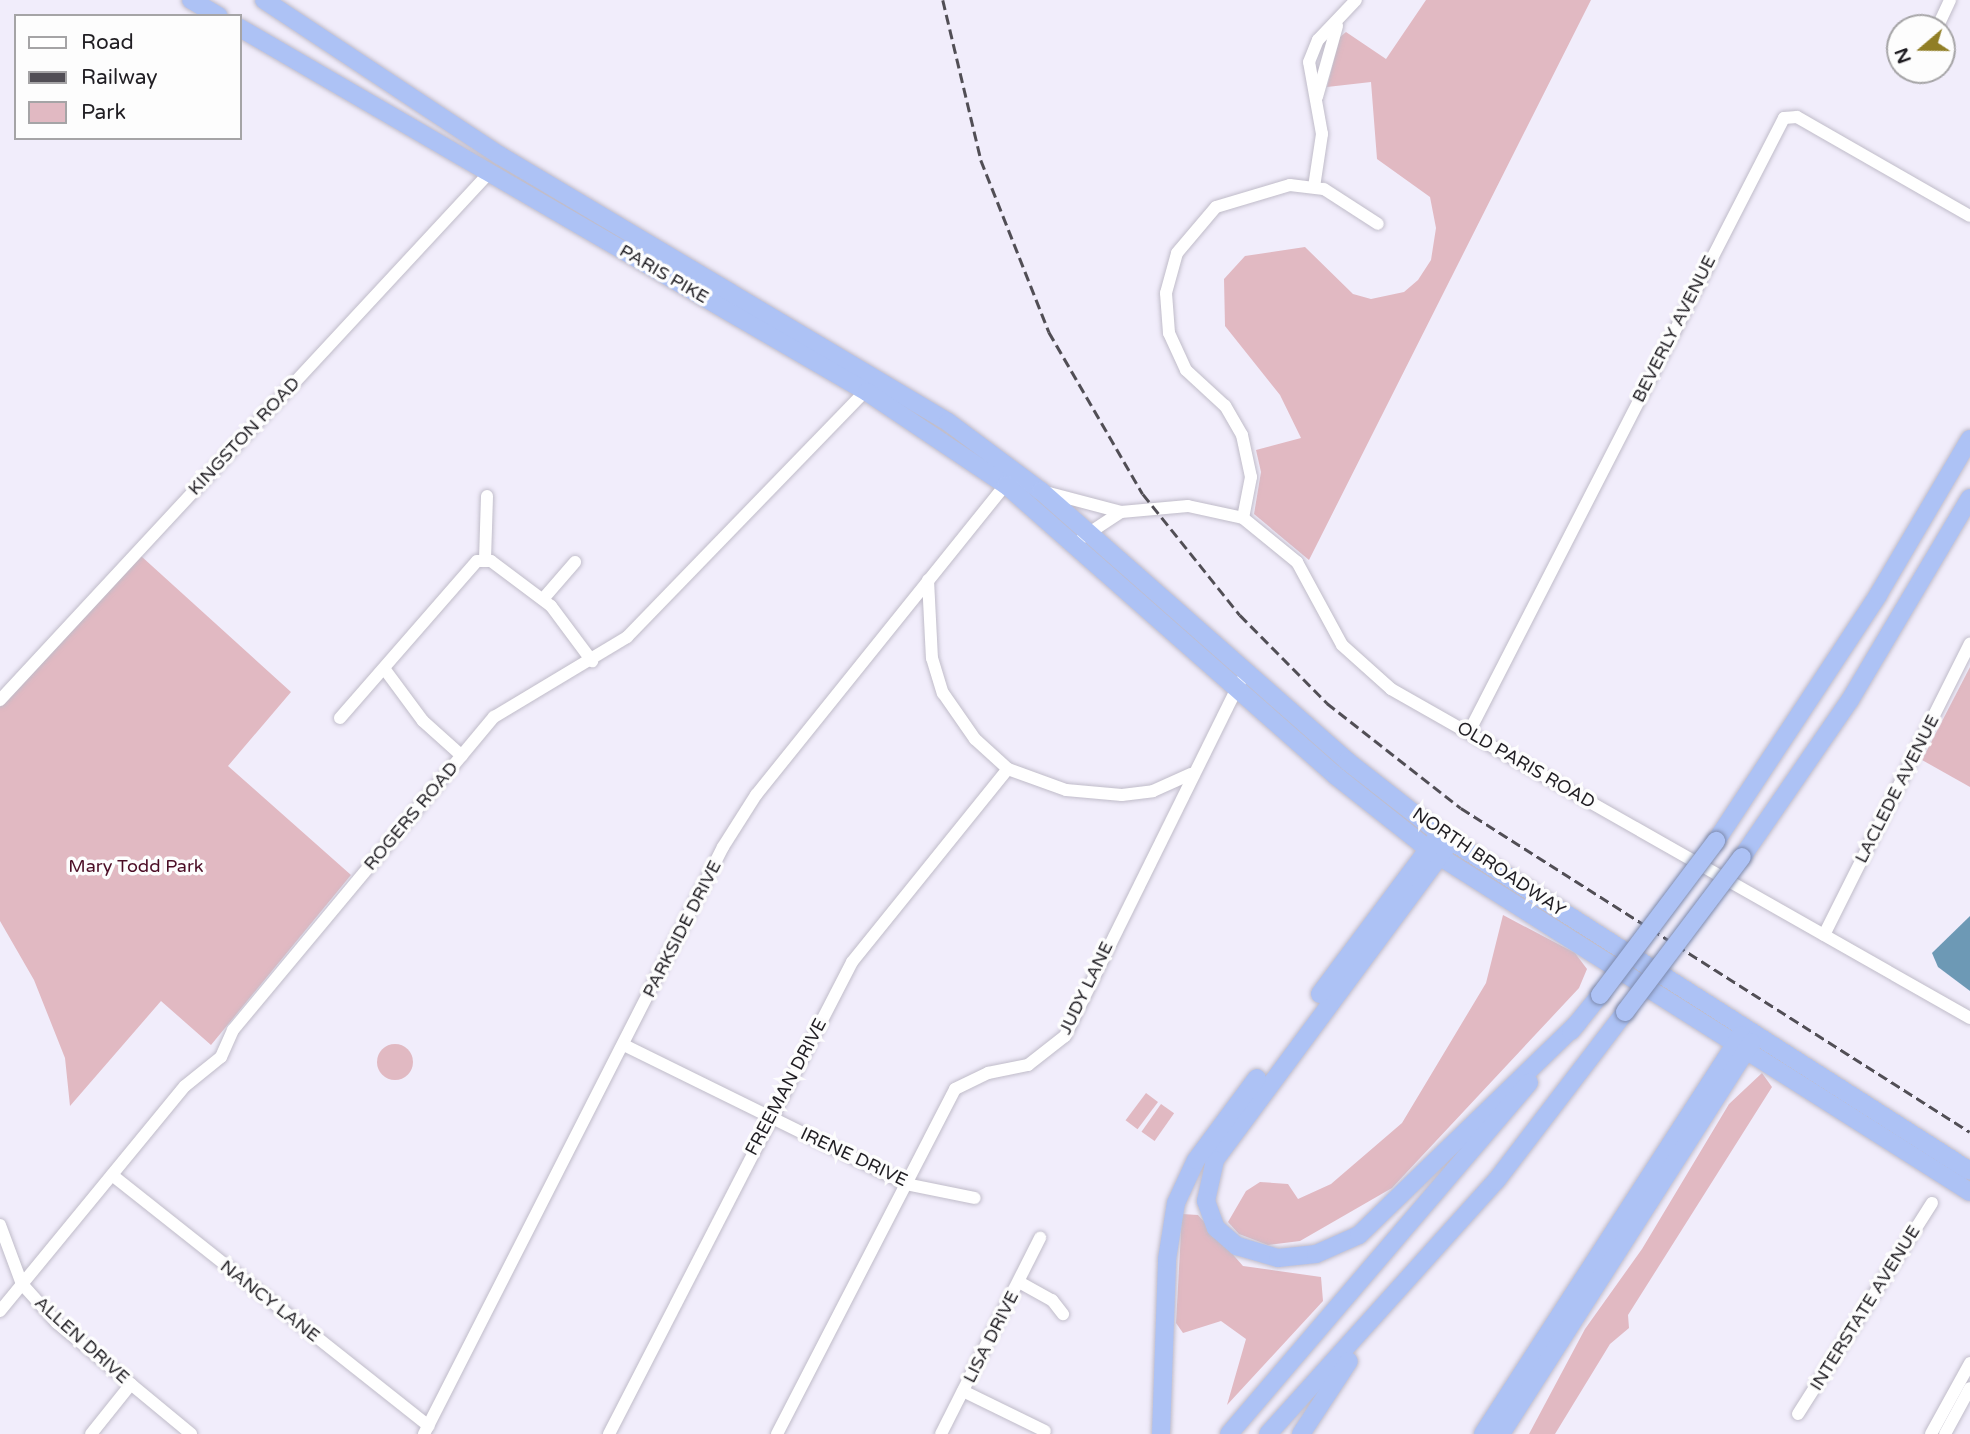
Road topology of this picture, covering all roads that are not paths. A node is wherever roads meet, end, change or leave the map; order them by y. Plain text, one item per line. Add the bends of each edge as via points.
1 (191, 0) edge
2 (264, 0) edge
3 (1356, 0) edge
4 (216, 14) edge
5 (1337, 26) junction
6 (242, 29) edge
7 (1317, 97) junction
8 (499, 155) junction
9 (489, 173) junction
10 (1314, 187) junction
11 (1970, 216) edge
12 (1378, 224) dead end
13 (871, 385) junction
14 (1970, 439) edge
15 (1011, 478) junction
16 (1041, 491) junction
17 (487, 496) dead end
18 (1970, 498) edge
19 (1102, 508) junction
20 (1121, 512) junction
21 (1243, 518) junction
22 (1086, 529) junction
23 (1073, 543) junction
24 (1110, 550) junction
25 (485, 560) junction
26 (575, 562) dead end
27 (928, 580) junction
28 (543, 599) junction
29 (898, 618) junction
30 (928, 625) junction
31 (1970, 643) edge
32 (592, 661) junction
33 (386, 671) junction
34 (1249, 673) junction
35 (1234, 688) junction
36 (0, 700) edge
37 (340, 718) dead end
38 (1469, 732) junction
39 (462, 755) junction
40 (1008, 769) junction
41 (1191, 773) junction
42 (1446, 837) junction
43 (1434, 853) junction
44 (1824, 935) junction
45 (1970, 1018) edge
46 (1578, 1023) junction
47 (1751, 1032) junction
48 (624, 1045) junction
49 (1741, 1048) junction
50 (769, 1117) junction
51 (1970, 1171) edge
52 (111, 1175) junction
53 (906, 1184) junction
54 (1970, 1192) edge
55 (975, 1198) dead end
56 (1932, 1203) dead end
57 (0, 1225) edge
58 (1040, 1238) dead end
59 (1019, 1282) junction
60 (22, 1284) junction
61 (1399, 1292) junction
62 (0, 1311) edge
63 (1063, 1314) dead end
64 (1970, 1363) edge
65 (131, 1384) junction
66 (1970, 1388) edge
67 (963, 1391) junction
68 (1798, 1414) dead end
69 (426, 1430) edge
70 (1045, 1431) dead end
71 (91, 1434) edge
72 (191, 1434) edge
73 (609, 1434) edge
74 (777, 1434) edge
75 (941, 1434) edge
76 (1161, 1434) edge
77 (1229, 1434) edge
78 (1268, 1434) edge
79 (1301, 1434) edge
80 (1483, 1434) edge
81 (1501, 1434) edge
82 (1931, 1434) edge
83 (1945, 1434) edge

1 - 4 highway
2 - 8 highway, PARIS PIKE
3 - 5 street
5 - 7 street
5 - 7 street via 1312,49 1309,76
6 - 9 highway, PARIS PIKE
7 - 10 street via 1322,134
8 - 9 highway
8 - 13 highway, PARIS PIKE
9 - 13 highway, PARIS PIKE
9 - 36 street, KINGSTON ROAD
10 - 12 street via 1342,197
10 - 21 street via 1257,190 1216,207 1189,232 1168,279 1166,320 1173,347 1192,378 1230,414 1247,449 1251,477
11 - 38 street, BEVERLY AVENUE via 1797,117 1783,118
13 - 15 highway, PARIS PIKE
13 - 32 street, ROGERS ROAD via 627,637
14 - 46 highway, bridge via 1878,595 1716,841
15 - 16 highway, NORTH BROADWAY
15 - 23 highway, PARIS PIKE
15 - 27 street, PARKSIDE DRIVE
16 - 19 street, OLD PARIS ROAD
16 - 22 highway, NORTH BROADWAY
17 - 25 street
18 - 61 highway, bridge via 1850,700 1742,857 1496,1181
19 - 20 street, OLD PARIS ROAD
19 - 22 street
20 - 21 street, OLD PARIS ROAD via 1188,506
20 - 22 street, OLD PARIS ROAD
20 - 24 street via 1109,527
21 - 38 street, OLD PARIS ROAD via 1297,562 1357,663
22 - 23 street
22 - 24 highway, NORTH BROADWAY
23 - 35 highway, NORTH BROADWAY
24 - 34 highway, NORTH BROADWAY
25 - 28 street
25 - 33 street
26 - 28 street
27 - 29 street, PARKSIDE DRIVE
27 - 30 street
28 - 32 street via 570,624
29 - 30 street via 914,615
29 - 48 street, PARKSIDE DRIVE via 756,795
30 - 40 street via 948,701 975,739
31 - 44 street, LACLEDE AVENUE
32 - 39 street, ROGERS ROAD via 502,710
33 - 37 street
33 - 39 street via 424,722
34 - 35 street, JUDY LANE
34 - 42 highway, NORTH BROADWAY
35 - 41 street, JUDY LANE
35 - 43 highway, NORTH BROADWAY
38 - 44 street, OLD PARIS ROAD
39 - 52 street, ROGERS ROAD via 233,1030 221,1057 185,1086
40 - 41 street via 1066,790 1122,795 1153,791
40 - 50 street, FREEMAN DRIVE via 852,962
41 - 53 street, JUDY LANE via 1065,1036 1028,1065 988,1073 955,1089
42 - 43 highway
42 - 47 highway, NORTH BROADWAY
43 - 46 highway via 1215,1160 1206,1201 1216,1228 1237,1246 1278,1258 1316,1254 1359,1235
43 - 49 highway, NORTH BROADWAY
43 - 76 highway via 1185,1181 1167,1259
44 - 45 street, OLD PARIS ROAD
46 - 77 highway
47 - 49 highway
47 - 51 highway, NORTH BROADWAY
48 - 50 street, IRENE DRIVE
48 - 69 street, PARKSIDE DRIVE
49 - 54 highway, NORTH BROADWAY
49 - 80 highway
49 - 81 highway
50 - 53 street, IRENE DRIVE
50 - 73 street, FREEMAN DRIVE
52 - 60 street, ROGERS ROAD
52 - 69 street, NANCY LANE
53 - 55 street, IRENE DRIVE
53 - 74 street, JUDY LANE
56 - 68 street, INTERSTATE AVENUE
57 - 60 street, ALLEN DRIVE
58 - 59 street, LISA DRIVE
59 - 63 street via 1052,1300
59 - 67 street, LISA DRIVE
60 - 62 street, ROGERS ROAD
60 - 65 street, ALLEN DRIVE
61 - 78 highway
61 - 79 highway
64 - 82 street
65 - 71 street
65 - 72 street, ALLEN DRIVE
66 - 83 street
67 - 70 street
67 - 75 street, LISA DRIVE

